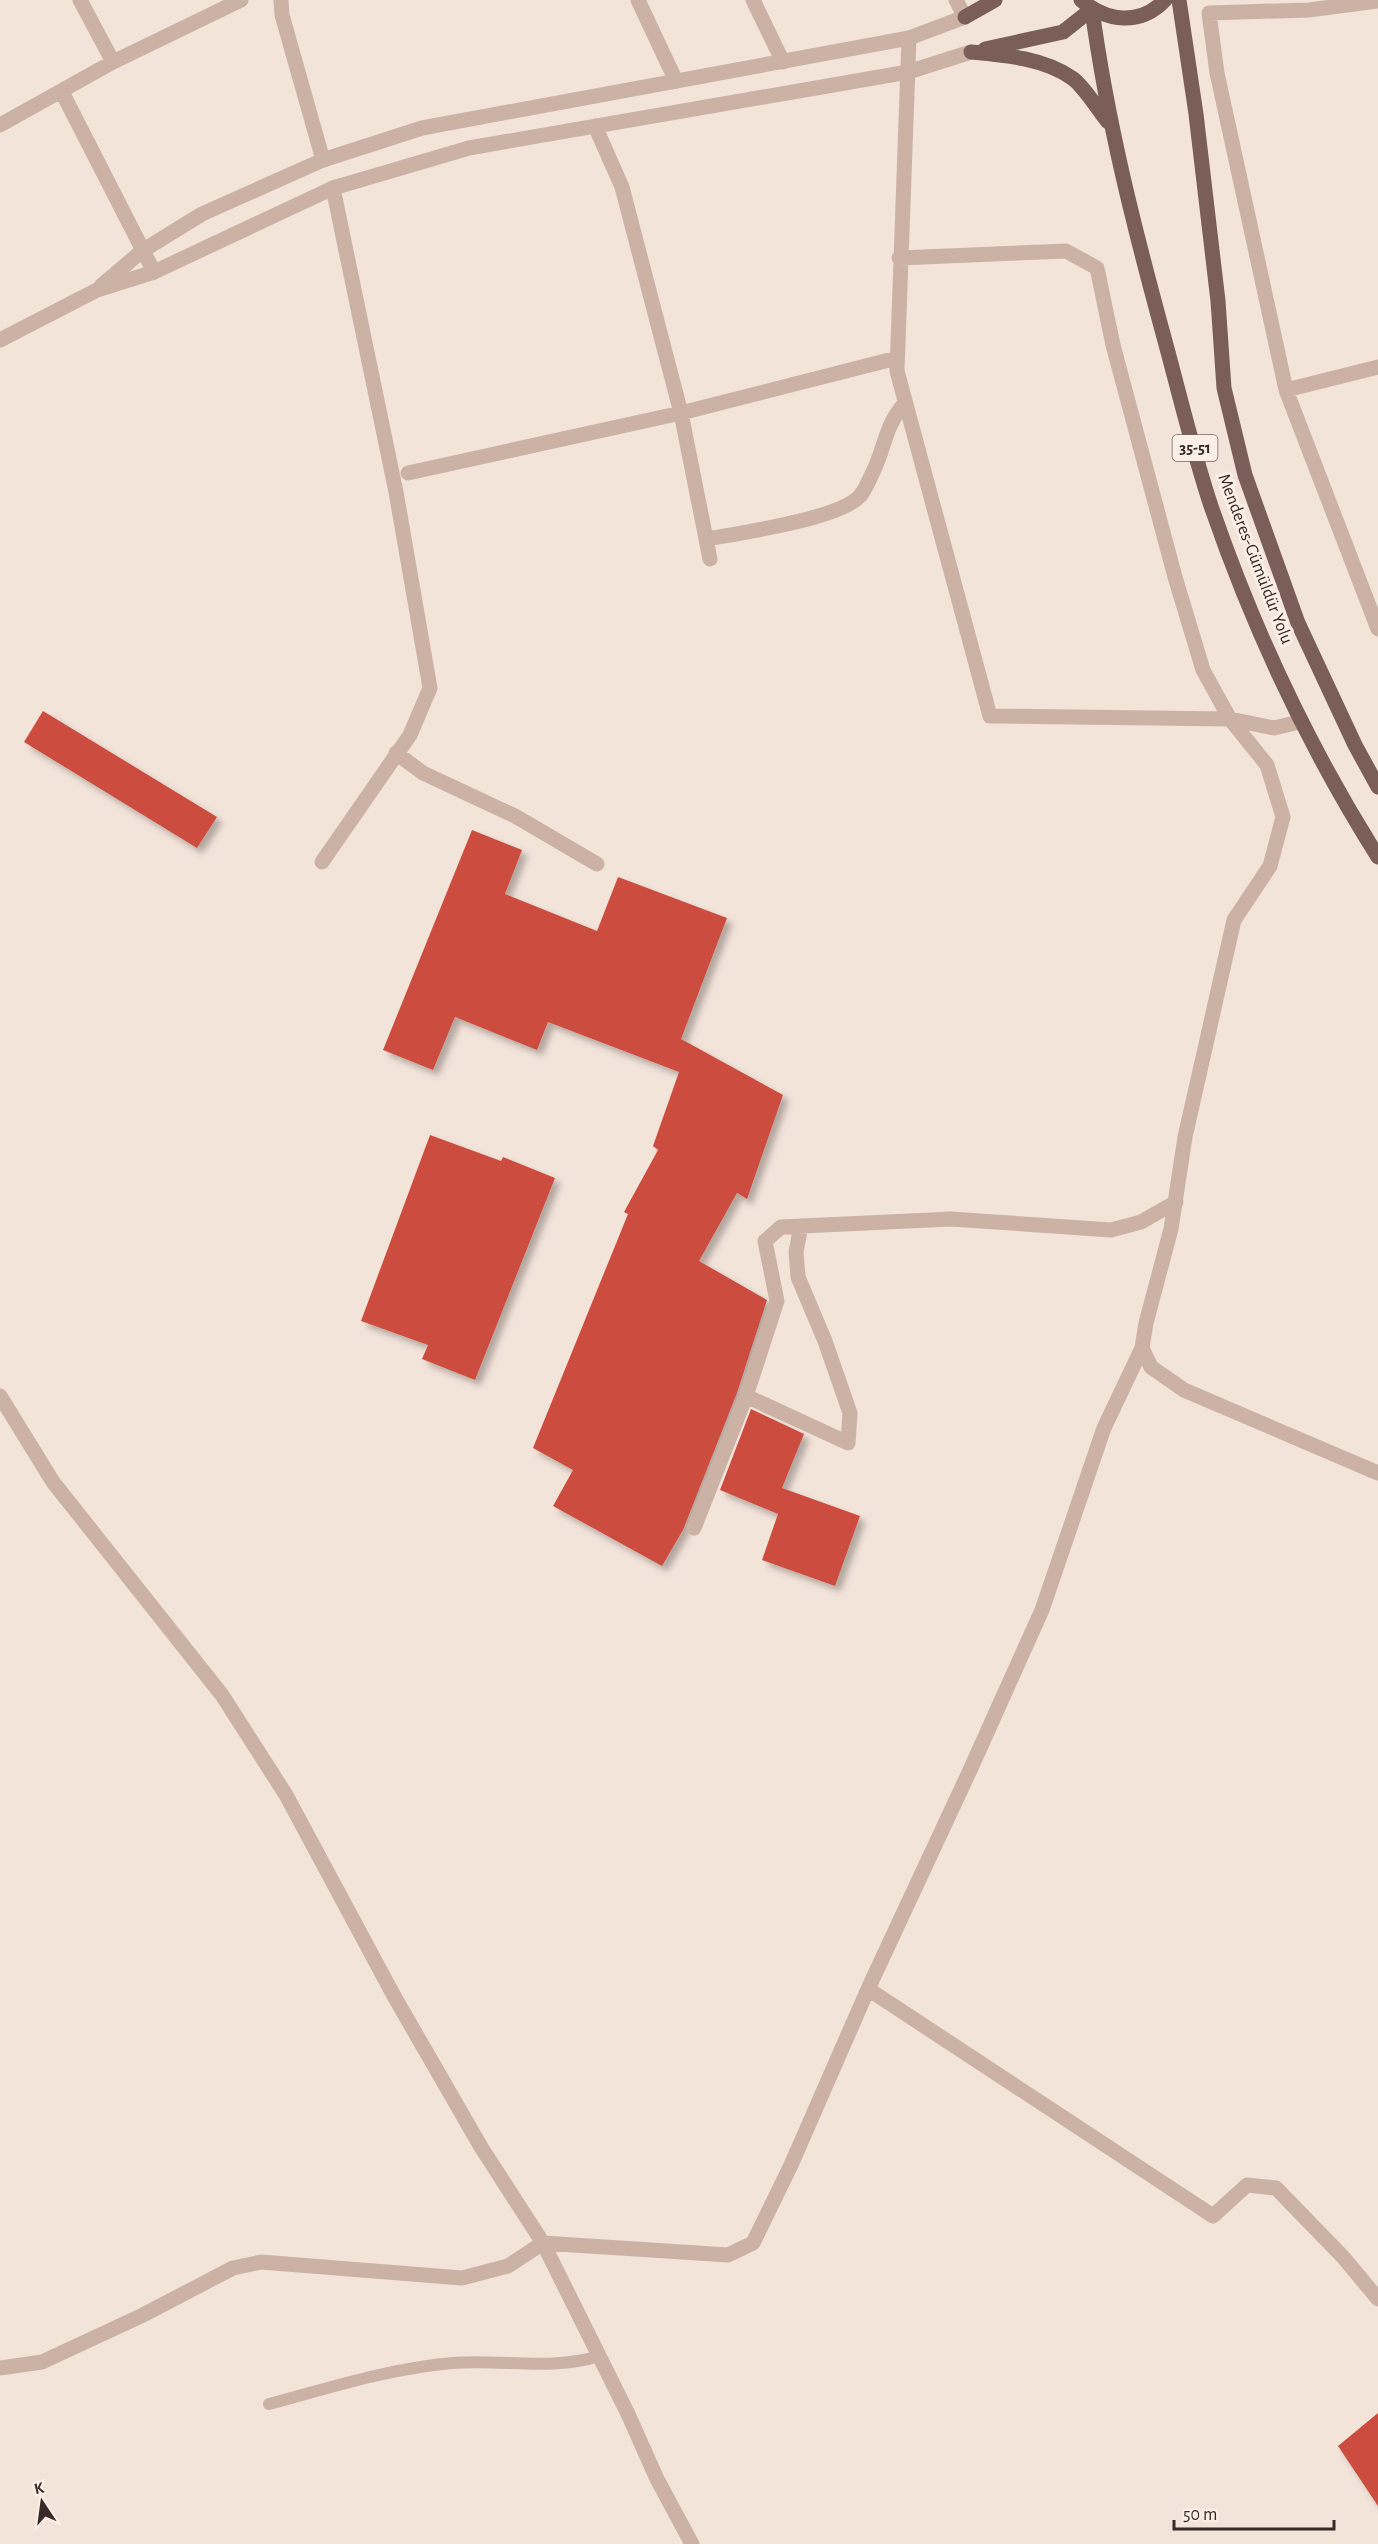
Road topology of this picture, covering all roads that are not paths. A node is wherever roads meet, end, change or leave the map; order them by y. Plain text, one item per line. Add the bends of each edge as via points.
1 (80, 0) edge
2 (241, 0) edge
3 (281, 0) edge
4 (638, 0) edge
5 (753, 0) edge
6 (956, 0) edge
7 (995, 0) edge
8 (1165, 0) edge
9 (1179, 0) edge
10 (1378, 1) edge
11 (1087, 5) edge
12 (965, 17) junction
13 (909, 38) junction
14 (971, 52) junction
15 (113, 62) junction
16 (783, 62) junction
17 (908, 72) junction
18 (676, 81) junction
19 (62, 92) junction
20 (1110, 124) junction
21 (0, 125) edge
22 (595, 126) junction
23 (323, 160) junction
24 (333, 188) junction
25 (142, 251) junction
26 (899, 258) junction
27 (154, 272) junction
28 (97, 290) junction
29 (0, 340) edge
30 (897, 358) junction
31 (1378, 367) edge
32 (1286, 390) junction
33 (905, 403) junction
34 (681, 413) junction
35 (408, 473) dead end
36 (706, 539) junction
37 (710, 559) dead end
38 (1378, 629) edge
39 (1230, 719) junction
40 (1299, 722) junction
41 (396, 753) junction
42 (1378, 787) edge
43 (1378, 857) edge
44 (322, 862) dead end
45 (597, 864) dead end
46 (1176, 1202) junction
47 (801, 1226) junction
48 (1142, 1348) junction
49 (0, 1396) edge
50 (746, 1396) junction
51 (1378, 1473) edge
52 (694, 1528) dead end
53 (868, 1989) junction
54 (543, 2243) junction
55 (1378, 2299) edge
56 (599, 2356) junction
57 (0, 2368) edge
58 (269, 2403) dead end
59 (692, 2544) edge

1 - 15 street
2 - 15 street
3 - 23 street
4 - 18 street
5 - 16 street
6 - 12 street
7 - 12 main road
8 - 11 main road via 1142,16 1125,19 1108,17
9 - 42 main road, Menderes-Gümüldür Yolu / 35-51 via 1196,114 1224,388 1245,475 1298,623
10 - 32 street via 1309,10 1209,13 1217,73
11 - 14 main road via 1063,32
11 - 20 main road, Menderes-Gümüldür Yolu / 35-51
12 - 13 street
13 - 16 street
13 - 17 street
14 - 17 street
14 - 20 main road via 1014,56 1073,78
15 - 19 street
16 - 18 street
17 - 22 street
17 - 26 street
18 - 23 street via 422,128
19 - 21 street
19 - 25 street
20 - 40 main road, Menderes-Gümüldür Yolu / 35-51 via 1211,506
22 - 24 street via 469,148
22 - 34 street via 622,187
23 - 25 street via 202,214
24 - 27 street
24 - 41 street via 396,492 430,688 410,735
25 - 27 street
25 - 28 street
26 - 30 street
26 - 39 street via 1066,251 1097,268 1113,345 1175,577 1203,670
27 - 28 street
28 - 29 street
30 - 33 street
30 - 34 street
31 - 32 street
32 - 38 street
33 - 36 street via 893,416 880,458 859,497 819,517
33 - 39 street via 990,716
34 - 35 street
34 - 36 street
36 - 37 street
39 - 40 street via 1274,728
39 - 46 street via 1267,765 1283,817 1270,866 1234,920 1185,1137
40 - 43 main road, Menderes-Gümüldür Yolu / 35-51
41 - 44 street
41 - 45 street via 423,773 515,816
46 - 47 street via 1141,1222 1111,1230 951,1219
46 - 48 street
47 - 50 street via 781,1227 765,1241 777,1301
47 - 50 street via 796,1252 798,1277 850,1413 848,1443
48 - 51 street via 1151,1367 1184,1390
48 - 53 street via 1104,1428 1042,1610
49 - 54 street via 53,1482 222,1695 286,1794 481,2147
50 - 52 street
53 - 54 street via 753,2243 728,2255
53 - 55 street via 1213,2216 1247,2185 1276,2188 1344,2257
54 - 56 street
54 - 57 street via 508,2266 462,2278 261,2262 233,2268 42,2362
56 - 58 lane via 550,2364 440,2364
56 - 59 street

